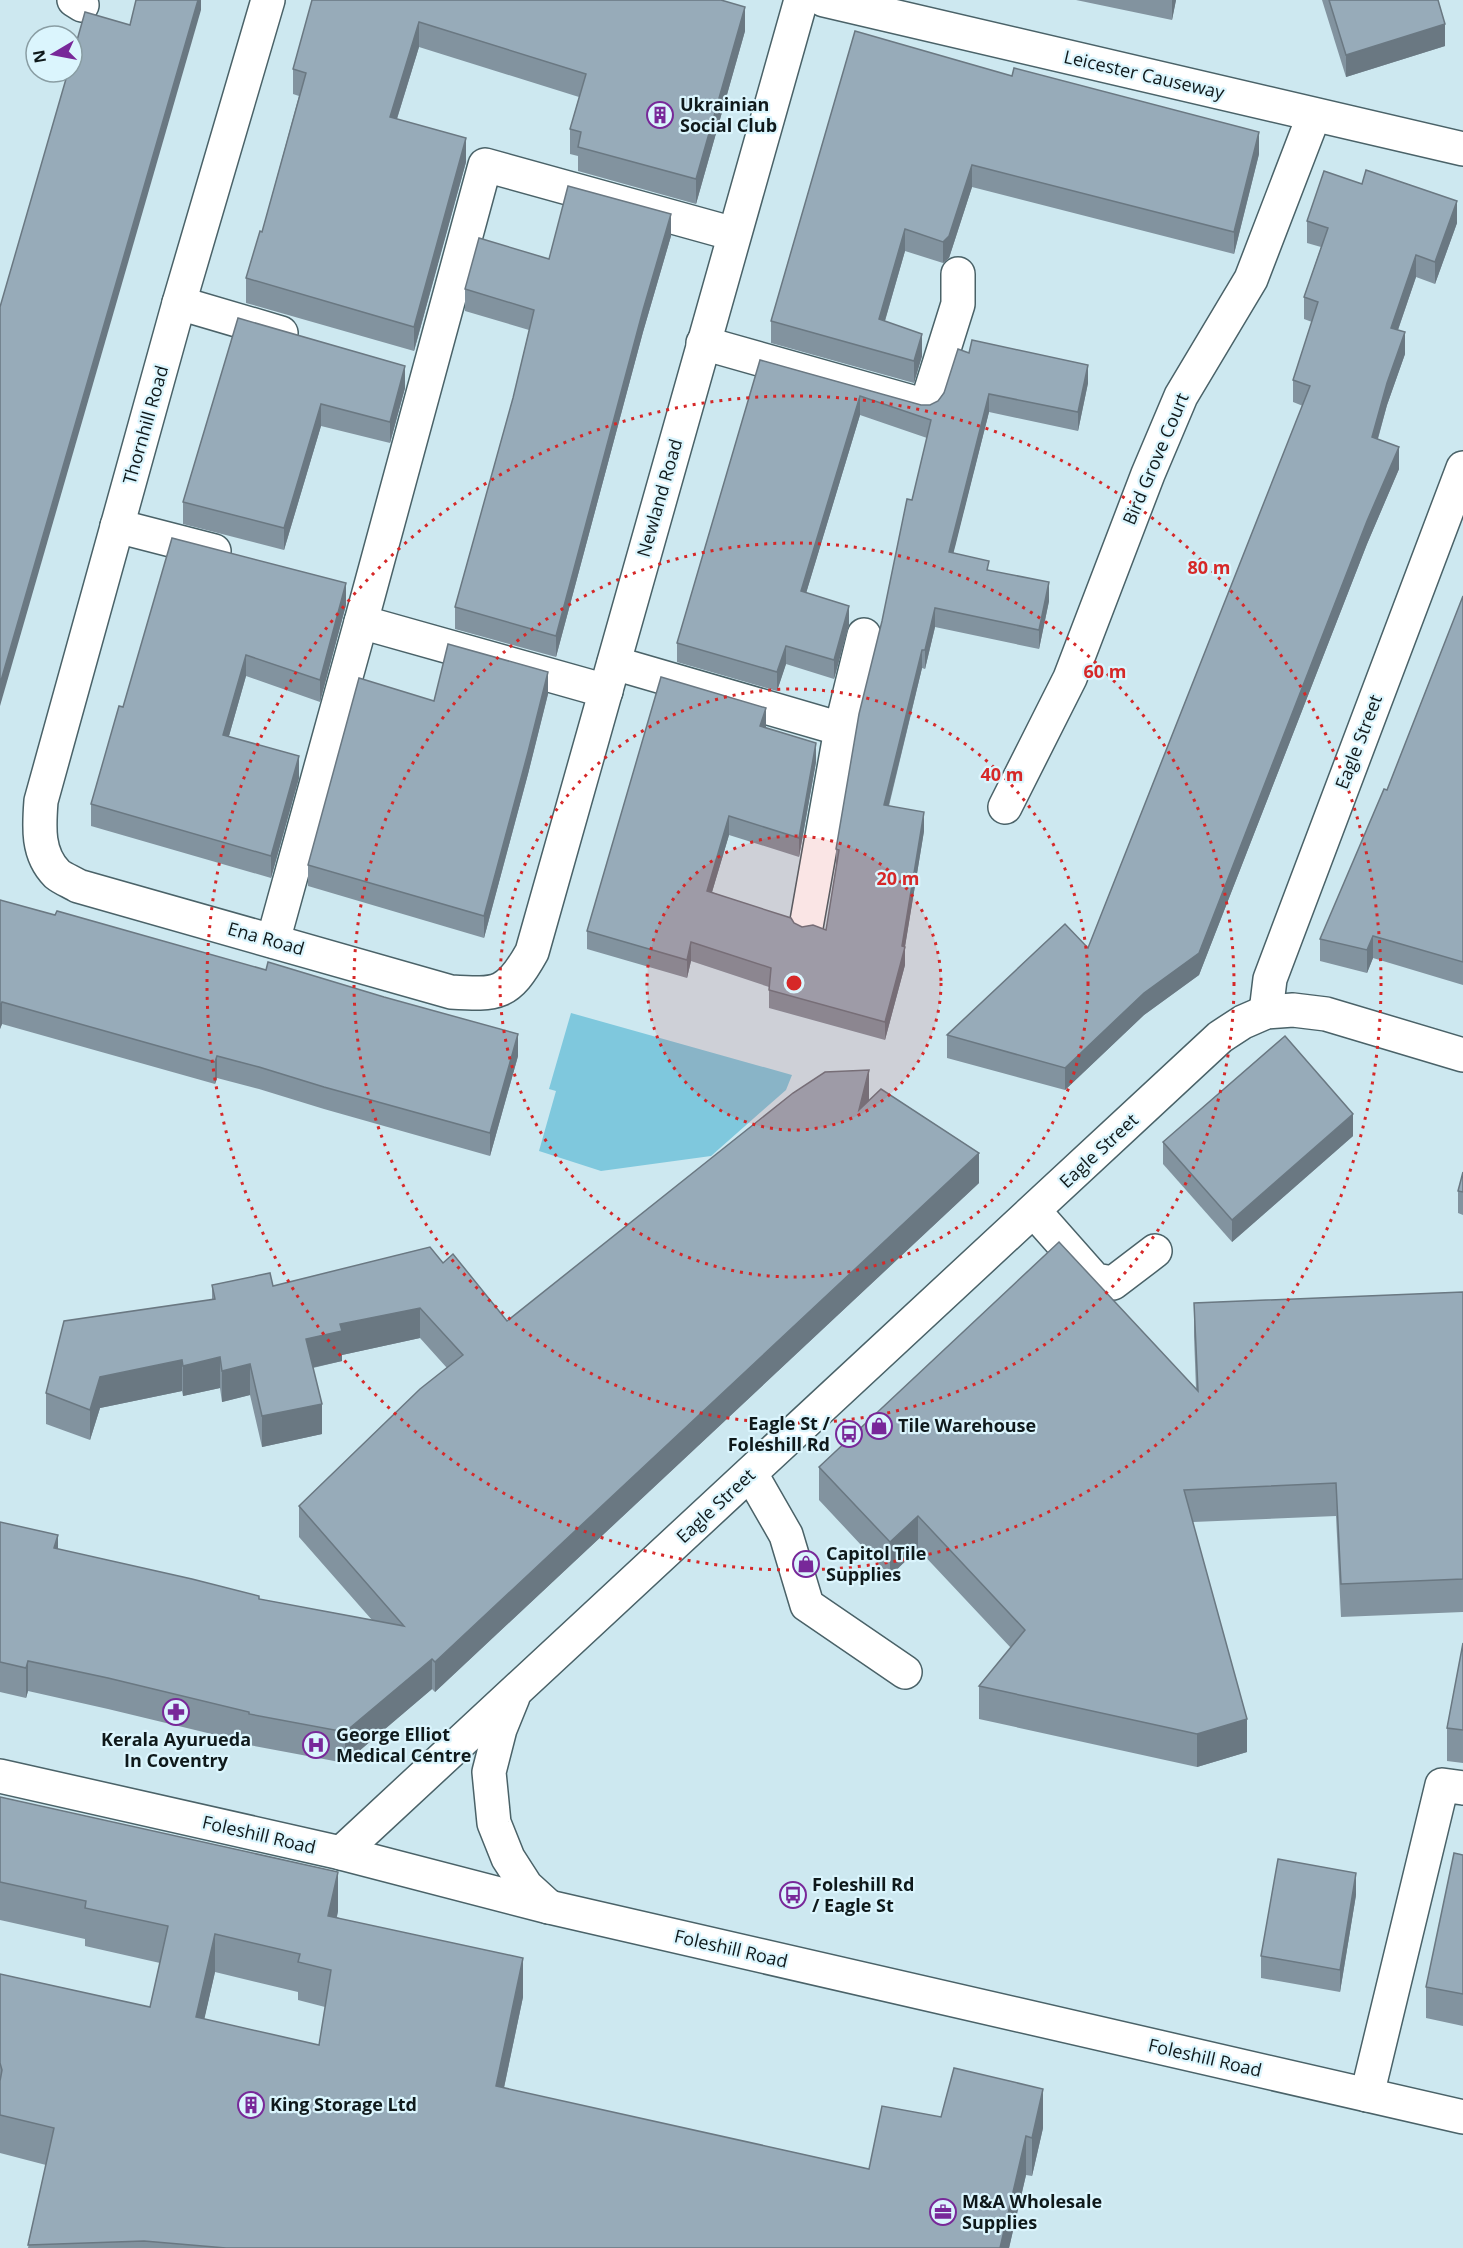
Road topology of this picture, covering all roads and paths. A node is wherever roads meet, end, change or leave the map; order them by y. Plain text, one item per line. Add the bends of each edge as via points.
1 (268, 0) edge
2 (801, 0) edge
3 (824, 0) edge
4 (1314, 115) junction
5 (1463, 149) edge
6 (734, 234) junction
7 (958, 274) dead end
8 (179, 303) junction
9 (315, 343) edge
10 (703, 343) junction
11 (1463, 468) edge
12 (117, 526) junction
13 (243, 559) edge
14 (358, 599) junction
15 (864, 635) dead end
16 (610, 677) junction
17 (841, 729) junction
18 (1005, 807) dead end
19 (42, 852) joint
20 (806, 927) edge
21 (273, 941) junction
22 (504, 989) joint
23 (1266, 1012) junction
24 (1463, 1054) edge
25 (1034, 1211) junction
26 (1155, 1251) dead end
27 (751, 1474) junction
28 (905, 1672) dead end
29 (515, 1693) junction
30 (0, 1776) edge
31 (1463, 1788) edge
32 (341, 1853) junction
33 (549, 1907) junction
34 (1367, 2095) junction
35 (1463, 2117) edge

1 - 8 street, Thornhill Road
2 - 6 street, Newland Road
3 - 4 street, Leicester Causeway
4 - 5 street, Leicester Causeway
4 - 18 street, Bird Grove Court via 1251,279 1181,396 1070,678
6 - 10 street, Newland Road
6 - 14 street via 485,165 416,372
7 - 10 street via 958,304 926,406
8 - 9 street
8 - 12 street, Thornhill Road
10 - 16 street, Newland Road
11 - 23 street, Eagle Street via 1270,979
12 - 13 street
12 - 19 street, Thornhill Road via 41,801
14 - 16 street
14 - 21 street
15 - 17 street
16 - 17 street
16 - 22 street, Newland Road via 532,952 520,973
17 - 20 street
19 - 21 street, Ena Road via 58,874 78,886
21 - 22 street, Ena Road via 451,992
23 - 24 street via 1326,1014
23 - 25 street, Eagle Street via 1220,1037
25 - 26 street via 1095,1280 1113,1283
25 - 27 street, Eagle Street
27 - 28 street via 786,1535 807,1605
27 - 29 street, Eagle Street
29 - 32 street, Eagle Street
29 - 33 street, Eagle Street via 489,1772 494,1823 508,1858 526,1886
30 - 32 street, Foleshill Road
31 - 34 street via 1442,1785
32 - 33 street, Foleshill Road
33 - 34 street, Foleshill Road
34 - 35 street, Foleshill Road

